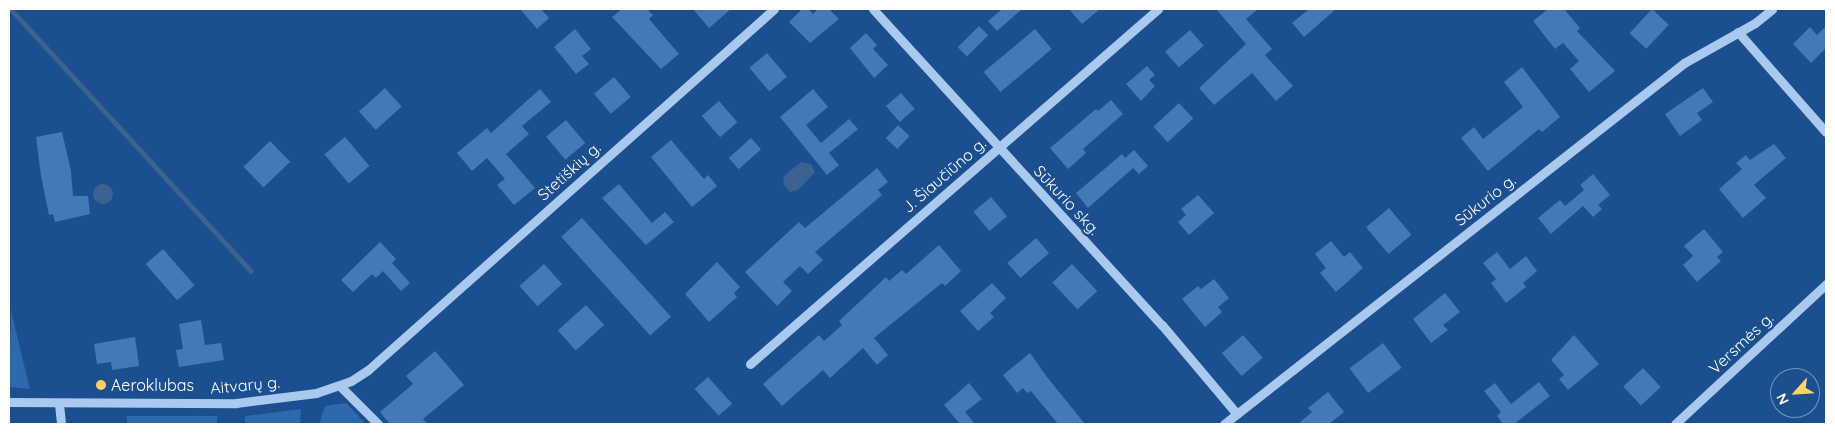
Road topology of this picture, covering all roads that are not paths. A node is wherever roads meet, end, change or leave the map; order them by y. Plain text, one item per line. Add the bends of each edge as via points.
1 (774, 9) edge
2 (873, 9) edge
3 (1158, 9) edge
4 (1772, 9) edge
5 (1738, 32) junction
6 (1826, 132) edge
7 (998, 148) junction
8 (1826, 284) edge
9 (384, 356) joint
10 (750, 364) dead end
11 (340, 386) junction
12 (9, 402) edge
13 (59, 404) junction
14 (1237, 414) junction
15 (60, 424) edge
16 (378, 424) edge
17 (1224, 424) edge
18 (1675, 424) edge

1 - 9 street, Stetiškių g.
2 - 7 street, Sūkurio skg.
3 - 7 street, J. Šiaučiūno g.
4 - 5 street, Sūkurio g.
5 - 6 street
5 - 14 street, Sūkurio g. via 1684,62
7 - 10 street, J. Šiaučiūno g.
7 - 14 street, Sūkurio skg. via 1162,325
8 - 18 street, Versmės g.
9 - 11 street, Aitvarų g. via 368,370
11 - 13 street, Aitvarų g. via 316,393 236,403
11 - 16 street
12 - 13 street, Aitvarų g.
13 - 15 street
14 - 17 street, Sūkurio g.

